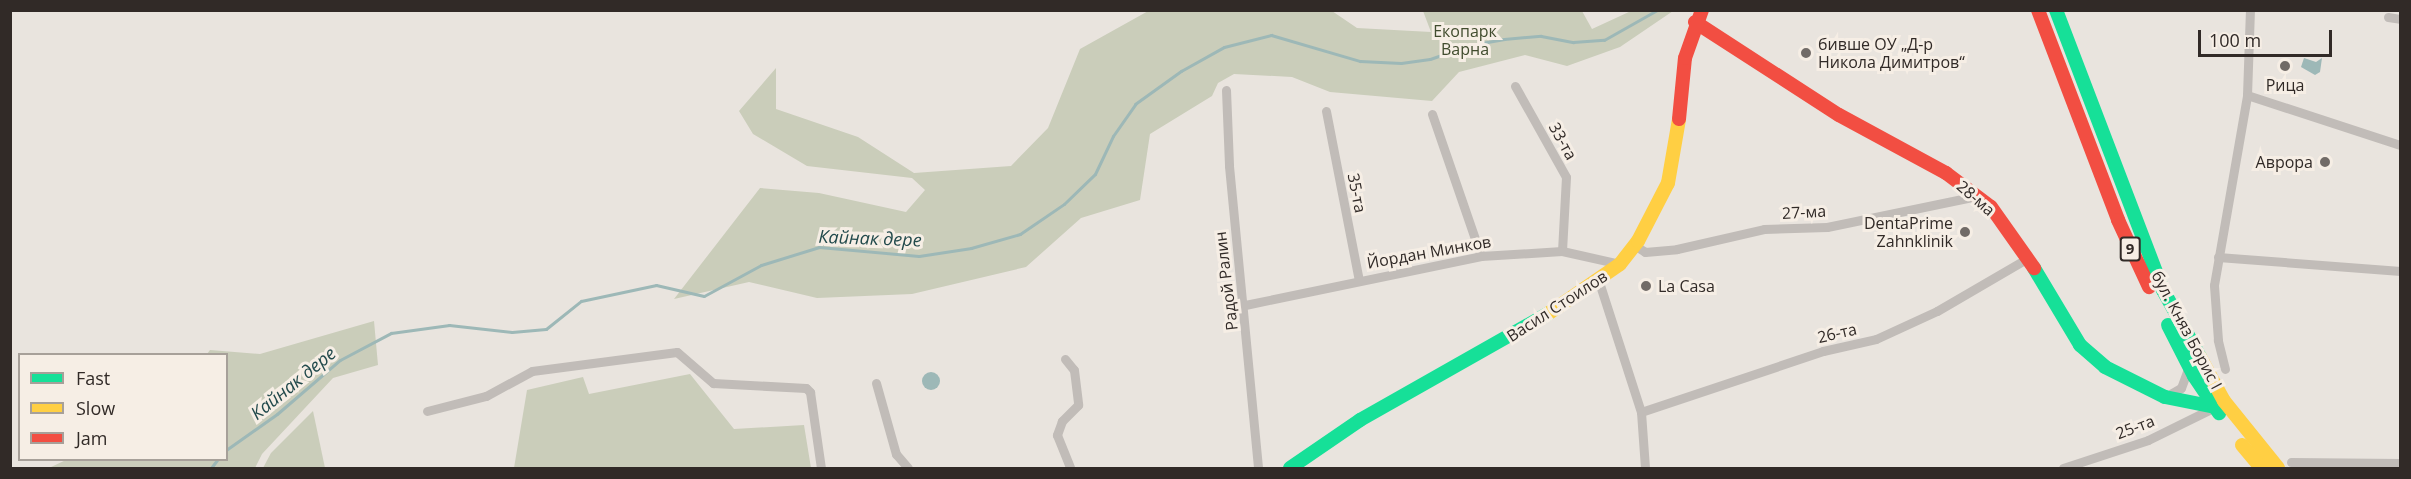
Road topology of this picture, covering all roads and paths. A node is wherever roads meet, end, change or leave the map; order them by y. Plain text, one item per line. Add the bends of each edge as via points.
1 (2038, 10) edge
2 (2056, 10) edge
3 (2064, 10) edge
4 (2250, 10) edge
5 (1699, 16) edge
6 (2388, 17) dead end
7 (2400, 19) edge
8 (1515, 86) dead end
9 (1226, 90) dead end
10 (2247, 95) junction
11 (1326, 111) dead end
12 (1432, 114) dead end
13 (2400, 145) edge
14 (2113, 157) junction
15 (1977, 196) junction
16 (1634, 245) junction
17 (1562, 251) junction
18 (1481, 256) junction
19 (2218, 257) junction
20 (2028, 258) junction
21 (1620, 264) junction
22 (2400, 272) edge
23 (1359, 280) junction
24 (1599, 282) junction
25 (1245, 305) junction
26 (1065, 359) dead end
27 (2189, 366) junction
28 (2225, 369) dead end
29 (876, 383) dead end
30 (2165, 397) junction
31 (2215, 407) junction
32 (427, 411) dead end
33 (1641, 412) junction
34 (2291, 462) dead end
35 (2400, 463) edge
36 (821, 468) edge
37 (908, 468) edge
38 (1070, 468) edge
39 (1258, 468) edge
40 (1290, 468) edge
41 (1645, 468) edge
42 (2063, 468) edge
43 (2261, 468) edge
44 (2278, 468) edge

1 - 27 main road, бул. Княз Борис I / 9 via 2127,240
2 - 14 main road, бул. Княз Борис I / 9
3 - 14 main road
4 - 10 street
5 - 15 main road, 28-ма via 1839,115 1946,173
5 - 16 main road, Васил Стоилов via 1685,58 1676,151 1668,183
6 - 7 street
8 - 17 street, 33-та via 1566,177
9 - 25 street, Радой Ралин via 1229,166
10 - 13 street
10 - 19 street
11 - 23 street, 35-та
12 - 18 street
14 - 44 main road, бул. Княз Борис I / 9 via 2147,254 2179,322 2224,400
15 - 16 street, 27-ма via 1827,227 1764,229 1677,249 1645,252
15 - 20 main road, 28-ма via 1990,207
16 - 21 main road, Васил Стоилов
17 - 18 street, Йордан Минков
17 - 21 street, Йордан Минков
18 - 23 street, Йордан Минков
19 - 22 street
19 - 28 street via 2215,316
20 - 30 main road, 28-ма via 2080,345 2105,367
20 - 33 street, 26-та via 1937,311 1876,339 1823,351
21 - 24 main road, Васил Стоилов
23 - 25 street, Йордан Минков
24 - 33 street
24 - 40 main road, Васил Стоилов via 1360,420
25 - 39 street, Радой Ралин
26 - 38 street via 1074,370 1078,405 1062,421 1056,435
27 - 30 street via 2181,388
27 - 31 main road, бул. Княз Борис I / 9
29 - 37 street via 896,454
30 - 31 main road, 28-ма
31 - 42 street, 25-та via 2148,440
31 - 43 main road, бул. Княз Борис I / 9
32 - 36 street via 486,396 532,371 677,352 712,383 801,385 810,392
33 - 41 street
34 - 35 street

